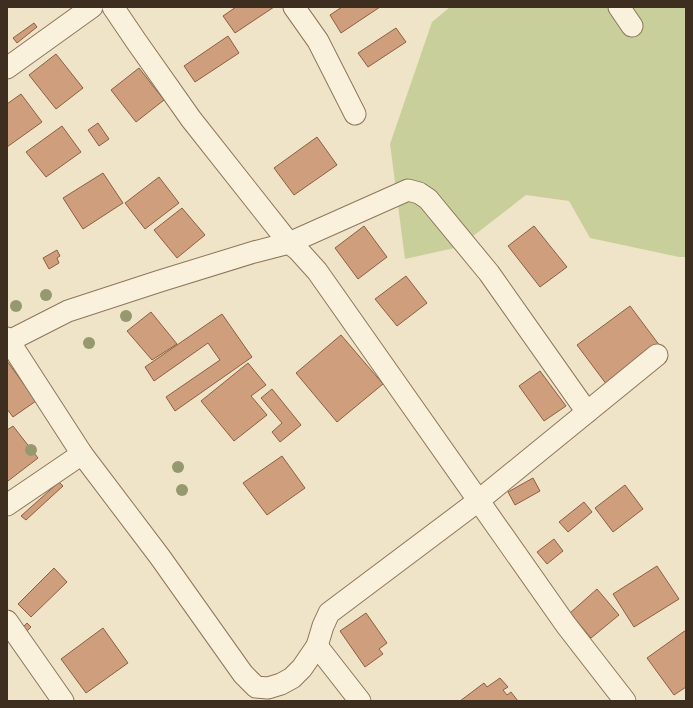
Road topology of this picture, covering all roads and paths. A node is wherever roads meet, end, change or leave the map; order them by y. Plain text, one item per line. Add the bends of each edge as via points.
1 (92, 7) edge
2 (113, 7) edge
3 (294, 7) edge
4 (619, 7) edge
5 (632, 26) dead end
6 (7, 68) edge
7 (355, 114) dead end
8 (289, 243) junction
9 (8, 339) edge
10 (657, 355) dead end
11 (587, 412) junction
12 (82, 454) junction
13 (478, 501) junction
14 (7, 505) edge
15 (7, 621) edge
16 (317, 646) junction
17 (261, 694) edge
18 (63, 701) edge
19 (360, 701) edge
20 (625, 701) edge

1 - 6 street
2 - 8 street via 191,119
3 - 7 street via 318,41
4 - 5 street
8 - 9 street via 68,311
8 - 11 street via 408,190 428,198 489,273
8 - 13 street via 317,271
9 - 12 street
10 - 11 street
11 - 13 street
12 - 14 street
12 - 17 street via 160,557 242,674
13 - 16 street via 329,613
13 - 20 street via 566,625
15 - 18 street
16 - 17 street via 292,678 268,688
16 - 19 street

